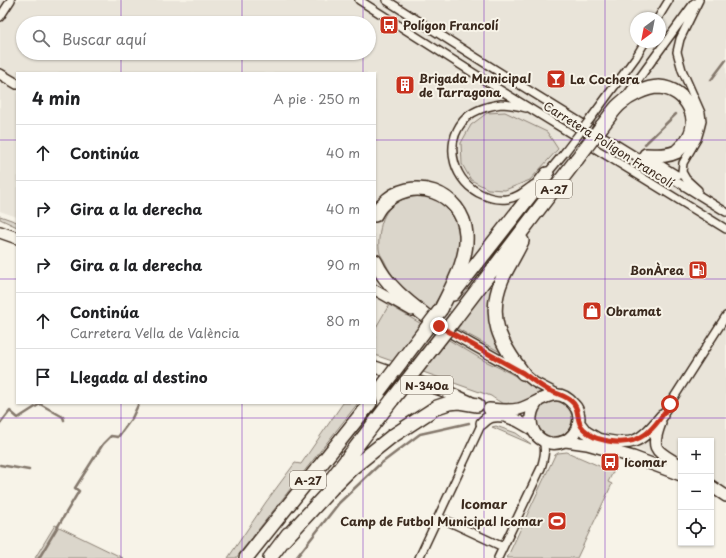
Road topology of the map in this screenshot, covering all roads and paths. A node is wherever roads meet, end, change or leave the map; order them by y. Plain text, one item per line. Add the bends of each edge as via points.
1 (11, 0) edge
2 (359, 0) edge
3 (386, 0) edge
4 (668, 0) edge
5 (697, 0) edge
6 (396, 3) edge
7 (661, 12) edge
8 (0, 17) edge
9 (642, 48) edge
10 (0, 74) edge
11 (16, 83) edge
12 (620, 104) junction
13 (530, 108) junction
14 (616, 144) junction
15 (646, 155) junction
16 (547, 174) junction
17 (683, 175) junction
18 (709, 201) junction
19 (726, 212) edge
20 (376, 213) edge
21 (531, 219) junction
22 (726, 229) edge
23 (0, 232) edge
24 (16, 238) edge
25 (376, 263) edge
26 (376, 291) edge
27 (441, 309) junction
28 (726, 316) edge
29 (439, 326) junction
30 (376, 367) edge
31 (523, 373) junction
32 (377, 394) edge
33 (560, 395) junction
34 (539, 400) junction
35 (369, 404) edge
36 (483, 407) junction
37 (662, 416) junction
38 (508, 417) junction
39 (482, 423) joint
40 (579, 423) junction
41 (532, 429) junction
42 (597, 439) junction
43 (543, 440) junction
44 (566, 441) junction
45 (633, 457) junction
46 (678, 464) edge
47 (678, 475) edge
48 (714, 488) edge
49 (714, 491) edge
50 (726, 497) edge
51 (439, 517) junction
52 (284, 540) junction
53 (503, 547) junction
54 (246, 558) edge
55 (270, 558) edge
56 (419, 558) edge
57 (498, 558) edge

1 - 8 street
2 - 13 street, Carretera Polígon Francolí
3 - 6 street, Carretera Polígon Francolí
4 - 7 street
5 - 12 street, A-27
5 - 17 street via 677,52 682,70 698,103 701,117 697,139 683,163
6 - 14 street, Carretera Polígon Francolí
9 - 16 street, A-27, bridge
10 - 11 street
12 - 15 highway via 645,90 658,87 672,90 688,103 693,121 688,140 678,151 670,154
12 - 21 highway, A-27, bridge
13 - 16 street via 503,104 480,109 471,114 463,121 454,141 454,161 458,175 468,186 492,198 507,199 520,194
13 - 22 street, Carretera Polígon Francolí
14 - 15 street
14 - 18 street, Carretera Polígon Francolí
15 - 17 street via 677,175
16 - 27 highway, A-27
17 - 18 street
18 - 19 street, Carretera Polígon Francolí
20 - 27 highway via 390,198 413,189 426,189 438,193 450,200 459,211 464,222 466,246 460,268
21 - 31 highway via 499,287 496,301 496,327 500,338
21 - 52 highway, A-27, bridge
23 - 24 main road
25 - 29 highway via 393,288
26 - 29 street
27 - 32 highway, A-27, bridge
28 - 37 street
29 - 31 street
30 - 36 main road, N-340a
31 - 33 street via 534,382
33 - 34 main road, N-340a via 546,396
33 - 40 main road via 576,406
34 - 36 main road, N-340a via 521,408 503,411
34 - 41 main road via 530,414
35 - 54 highway, A-27
36 - 38 main road, N-340a
36 - 52 highway via 459,402 449,403 437,407 391,437 346,474
37 - 42 main road via 642,437 632,442 620,443
37 - 46 main road via 654,441 656,448
38 - 39 main road via 494,415
38 - 41 main road, N-340a
39 - 51 street
40 - 42 main road via 586,432
40 - 44 main road
41 - 43 main road, N-340a
42 - 45 main road
43 - 44 main road via 550,443
43 - 53 street via 545,449 540,468
44 - 45 main road
45 - 47 main road
48 - 50 main road
49 - 50 main road
51 - 53 street
51 - 56 street
52 - 55 highway, A-27
53 - 57 street

